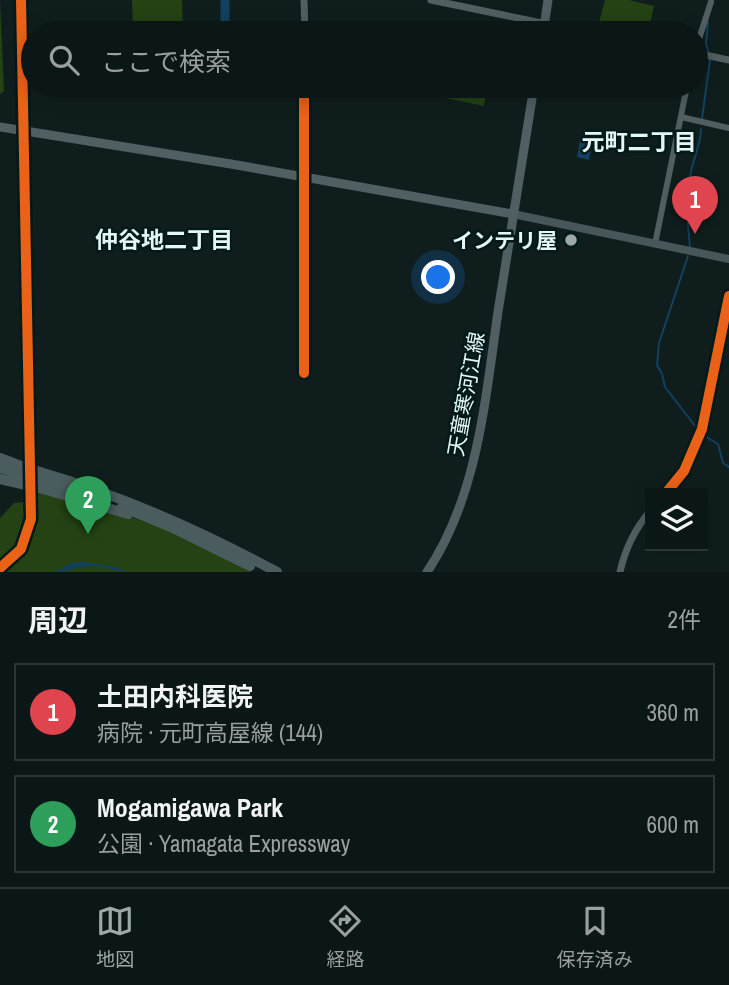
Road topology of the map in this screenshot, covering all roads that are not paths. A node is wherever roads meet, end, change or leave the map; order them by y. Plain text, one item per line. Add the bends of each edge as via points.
1 (21, 0) edge
2 (304, 0) edge
3 (431, 0) edge
4 (548, 0) edge
5 (710, 2) dead end
6 (21, 21) edge
7 (304, 21) edge
8 (516, 21) edge
9 (545, 21) edge
10 (705, 21) edge
11 (708, 55) edge
12 (729, 61) edge
13 (23, 98) edge
14 (304, 98) edge
15 (532, 98) edge
16 (685, 98) edge
17 (681, 117) junction
18 (0, 127) edge
19 (729, 128) edge
20 (24, 132) junction
21 (304, 177) junction
22 (513, 214) junction
23 (655, 244) junction
24 (729, 259) edge
25 (729, 296) edge
26 (303, 373) dead end
27 (0, 459) edge
28 (0, 468) edge
29 (21, 475) junction
30 (0, 479) edge
31 (40, 480) junction
32 (670, 488) edge
33 (645, 518) edge
34 (218, 545) junction
35 (231, 552) junction
36 (0, 568) edge
37 (262, 572) edge
38 (277, 572) edge
39 (427, 572) edge
40 (620, 572) edge

1 - 6 street
2 - 7 street
3 - 8 street
4 - 9 main road
5 - 10 street
11 - 12 street
13 - 20 street
14 - 21 street
15 - 22 main road, 天童寒河江線
16 - 17 street
17 - 19 street
17 - 23 street
18 - 20 main road
20 - 21 main road
20 - 36 street via 32,519 21,549
21 - 22 main road
21 - 26 street
22 - 23 main road
22 - 39 main road, 天童寒河江線 via 478,442 457,514
23 - 24 main road
25 - 32 street via 701,433 684,471
27 - 29 highway
28 - 29 highway
29 - 30 highway
29 - 31 highway, bridge
31 - 34 highway
31 - 34 highway via 148,509
33 - 40 street via 627,547
34 - 35 highway
35 - 37 highway
35 - 38 highway

